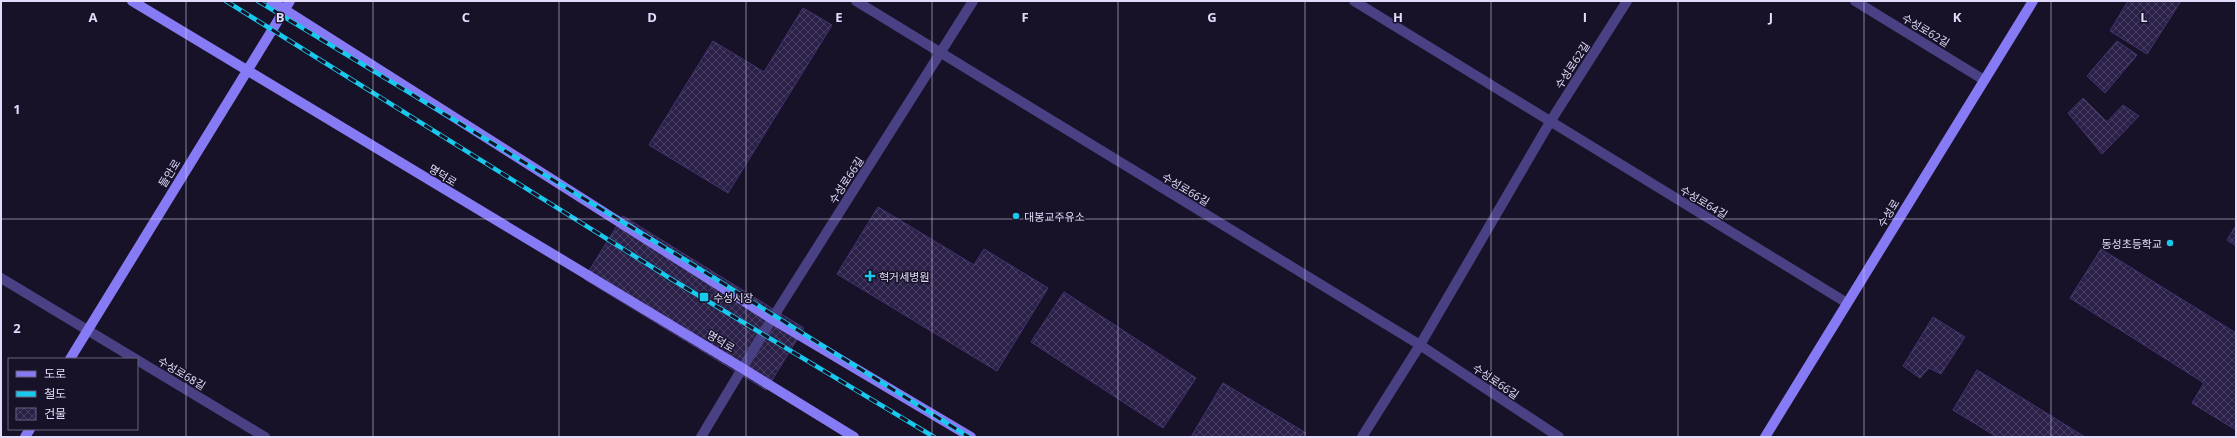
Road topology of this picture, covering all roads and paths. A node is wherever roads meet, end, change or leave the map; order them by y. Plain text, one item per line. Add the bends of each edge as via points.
1 (132, 1) edge
2 (271, 1) edge
3 (856, 1) edge
4 (973, 1) edge
5 (1354, 1) edge
6 (1627, 1) edge
7 (1855, 1) edge
8 (2033, 1) edge
9 (287, 5) edge
10 (941, 54) junction
11 (247, 71) junction
12 (1984, 80) junction
13 (1550, 122) junction
14 (1, 278) edge
15 (1847, 303) junction
16 (772, 319) junction
17 (87, 329) junction
18 (1420, 345) junction
19 (71, 358) edge
20 (135, 358) edge
21 (138, 360) edge
22 (742, 368) junction
23 (265, 437) edge
24 (701, 437) edge
25 (854, 437) edge
26 (971, 437) edge
27 (1362, 437) edge
28 (1559, 437) edge
29 (1765, 437) edge

1 - 11 main road, 명덕로
2 - 9 main road
3 - 10 street, 수성로66길
4 - 10 street
5 - 13 street, 수성로64길
6 - 13 street, 수성로62길
7 - 12 street, 수성로62길
8 - 12 main road, 수성로
9 - 11 main road, 들안로
9 - 16 main road
10 - 16 street, 수성로66길
10 - 18 street, 수성로66길
11 - 17 main road, 들안로
11 - 22 main road, 명덕로
12 - 15 main road, 수성로
13 - 15 street, 수성로64길
13 - 18 street
14 - 17 street, 수성로68길
15 - 29 main road, 수성로
16 - 22 street
16 - 26 main road
17 - 19 main road, 들안로
17 - 20 street, 수성로68길
18 - 27 street
18 - 28 street, 수성로66길
21 - 23 street, 수성로68길
22 - 24 street
22 - 25 main road, 명덕로

